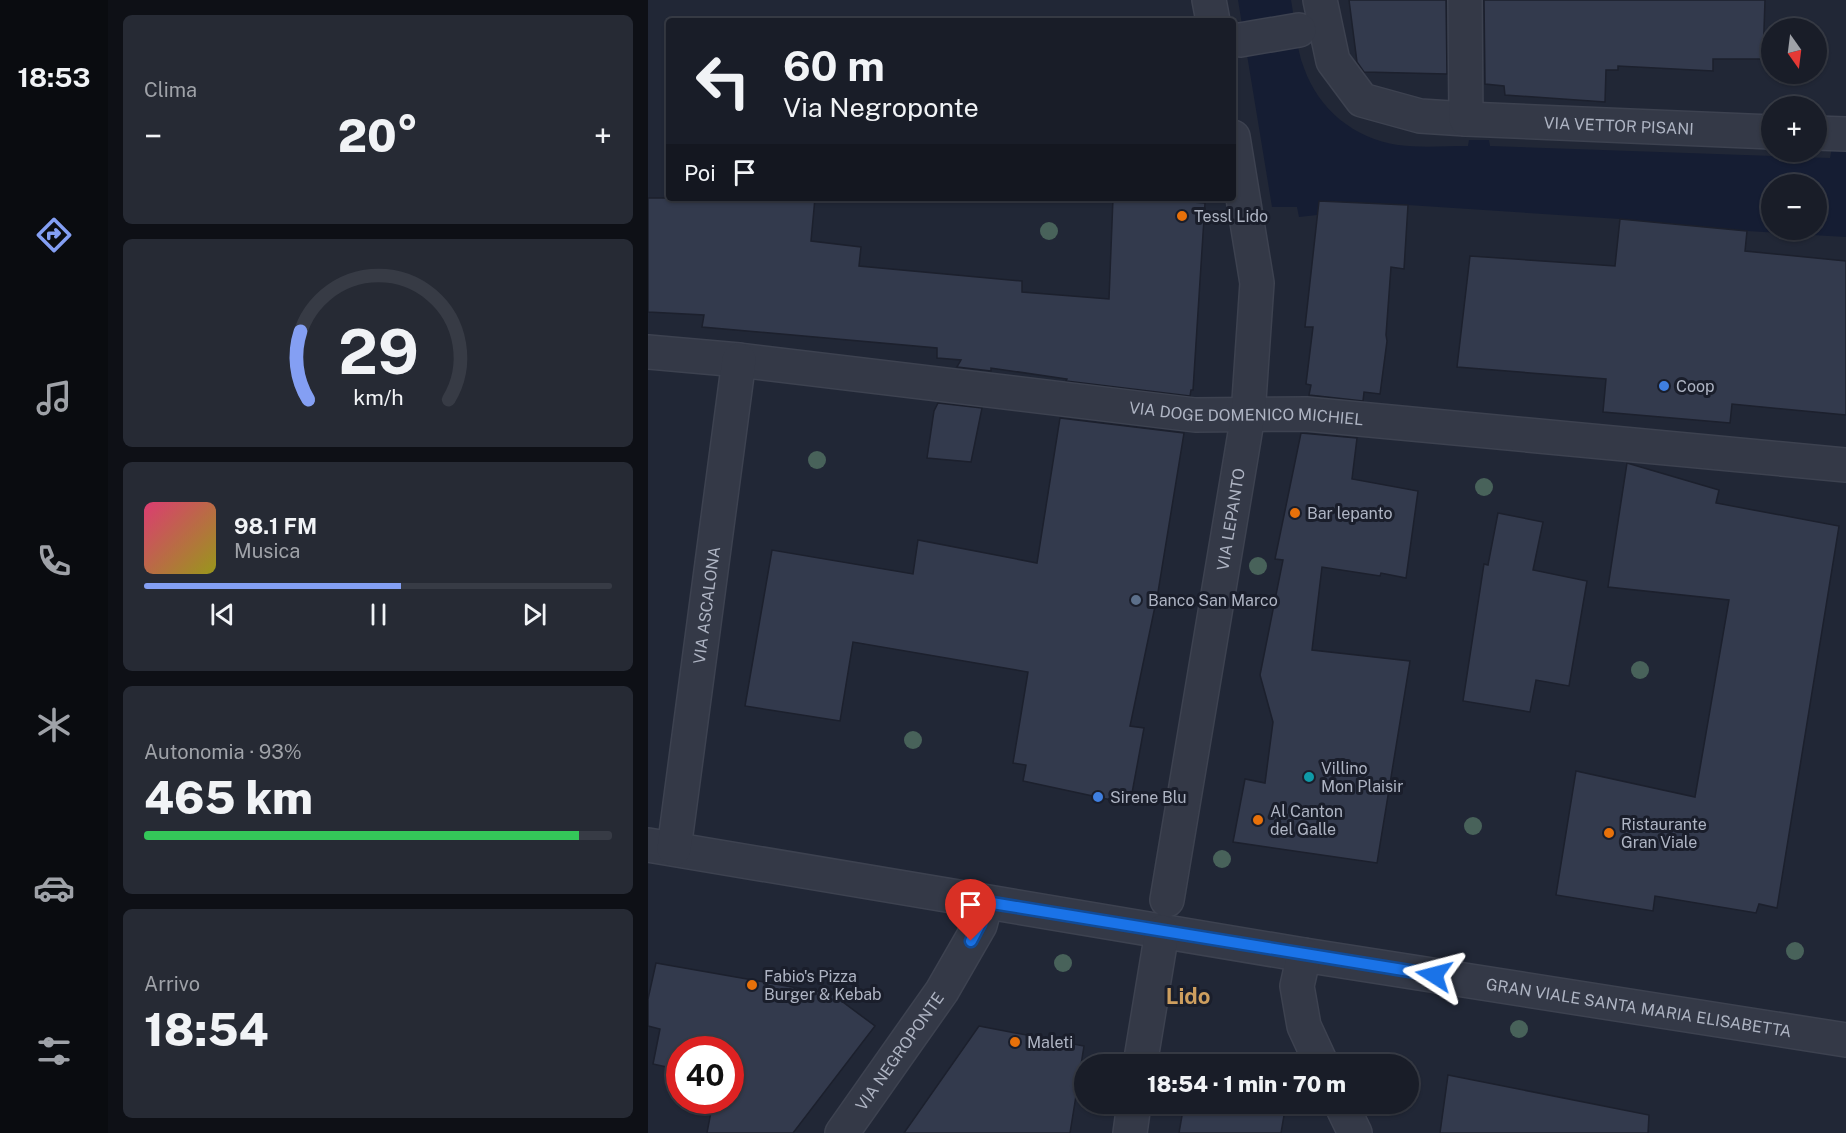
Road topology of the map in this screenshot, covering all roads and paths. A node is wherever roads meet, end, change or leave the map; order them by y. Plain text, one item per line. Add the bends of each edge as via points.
1 (1209, 0) edge
2 (1320, 0) edge
3 (1466, 0) edge
4 (1212, 18) edge
5 (1299, 30) dead end
6 (1240, 40) dead end
7 (1466, 119) junction
8 (1761, 132) edge
9 (1827, 134) edge
10 (1846, 135) edge
11 (1236, 155) edge
12 (648, 352) edge
13 (739, 360) junction
14 (1248, 415) junction
15 (1846, 465) edge
16 (661, 847) edge
17 (1167, 900) dead end
18 (986, 902) junction
19 (1162, 932) junction
20 (1304, 955) junction
21 (1846, 1040) edge
22 (1142, 1054) edge
23 (1317, 1054) edge
24 (1133, 1114) edge
25 (1346, 1114) edge
26 (842, 1133) edge
27 (1130, 1133) edge
28 (1355, 1133) edge

1 - 4 street
2 - 7 street, VIA VETTOR PISANI via 1333,61 1362,100 1420,116
3 - 7 street
5 - 6 street
7 - 8 street, VIA VETTOR PISANI
9 - 10 street
11 - 14 street, VIA LEPANTO via 1257,283
12 - 13 street, VIA DOGE DOMENICO MICHIEL
13 - 14 street, VIA DOGE DOMENICO MICHIEL via 1195,415
13 - 16 street, VIA ASCALONA
14 - 15 street, VIA DOGE DOMENICO MICHIEL via 1306,414
14 - 17 street, VIA LEPANTO
16 - 18 street, GRAN VIALE SANTA MARIA ELISABETTA
18 - 19 street, GRAN VIALE SANTA MARIA ELISABETTA
18 - 26 street, VIA NEGROPONTE via 980,924 942,991
19 - 20 street, GRAN VIALE SANTA MARIA ELISABETTA
19 - 22 street
20 - 21 street, GRAN VIALE SANTA MARIA ELISABETTA
20 - 23 street via 1297,986 1304,1026
24 - 27 street
25 - 28 street

